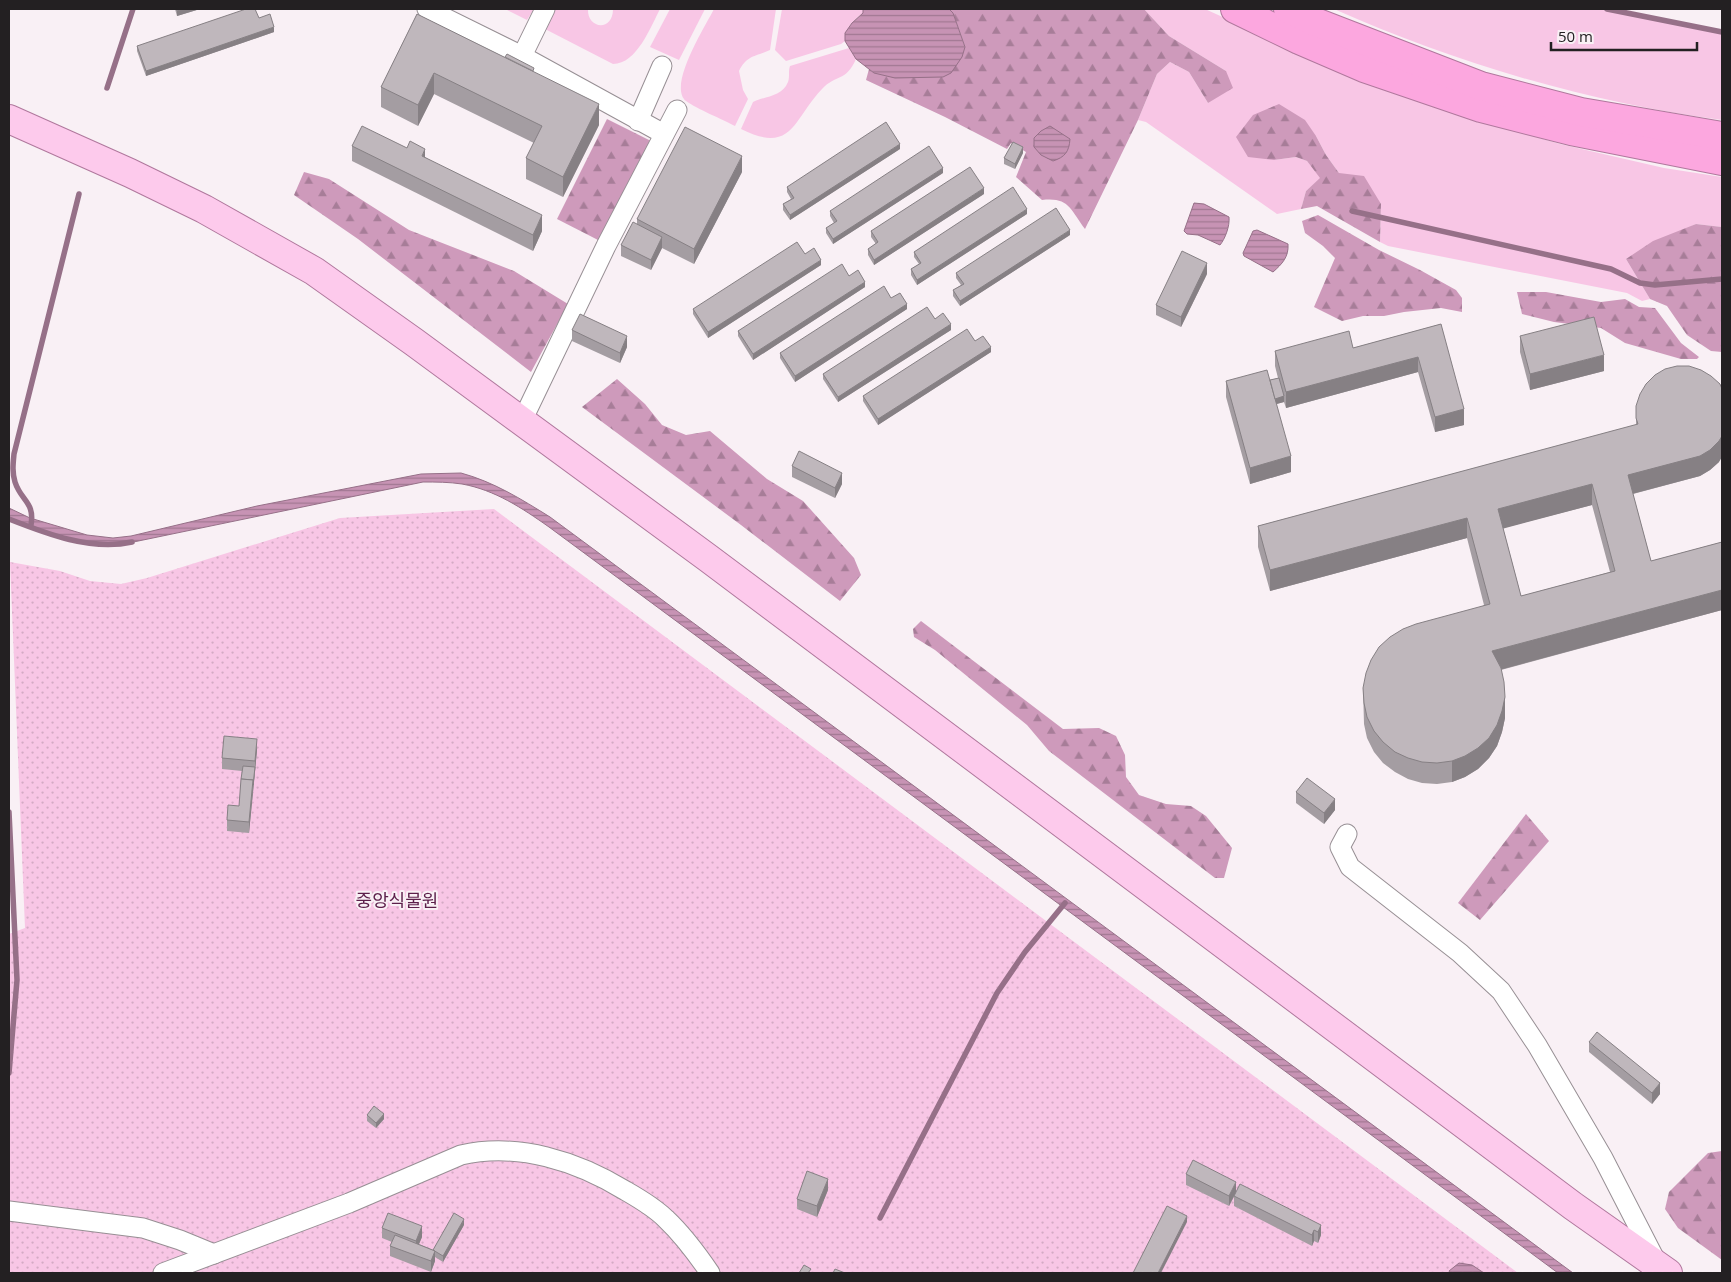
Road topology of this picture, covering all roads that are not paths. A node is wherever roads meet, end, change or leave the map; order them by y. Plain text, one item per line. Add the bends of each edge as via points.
1 (427, 9) edge
2 (545, 9) edge
3 (1235, 9) edge
4 (1288, 9) edge
5 (522, 56) junction
6 (662, 66) dead end
7 (677, 110) dead end
8 (9, 119) edge
9 (638, 121) junction
10 (664, 134) junction
11 (1722, 136) edge
12 (1722, 162) edge
13 (522, 421) junction
14 (1347, 834) dead end
15 (9, 1211) edge
16 (214, 1254) junction
17 (1664, 1270) edge
18 (163, 1273) edge
19 (710, 1273) edge

1 - 5 street
2 - 5 street
3 - 12 highway via 1364,68 1482,108
4 - 11 highway via 1480,86 1581,112
5 - 9 street
6 - 9 street
7 - 10 street
8 - 13 main road via 204,209 314,271
9 - 10 street
10 - 13 street
13 - 17 main road via 1573,1206
14 - 17 street via 1340,847 1350,867 1460,953 1501,991 1537,1045
15 - 16 street via 143,1228
16 - 18 street
16 - 19 street via 349,1204 461,1155 505,1150 574,1164 633,1195 666,1218

